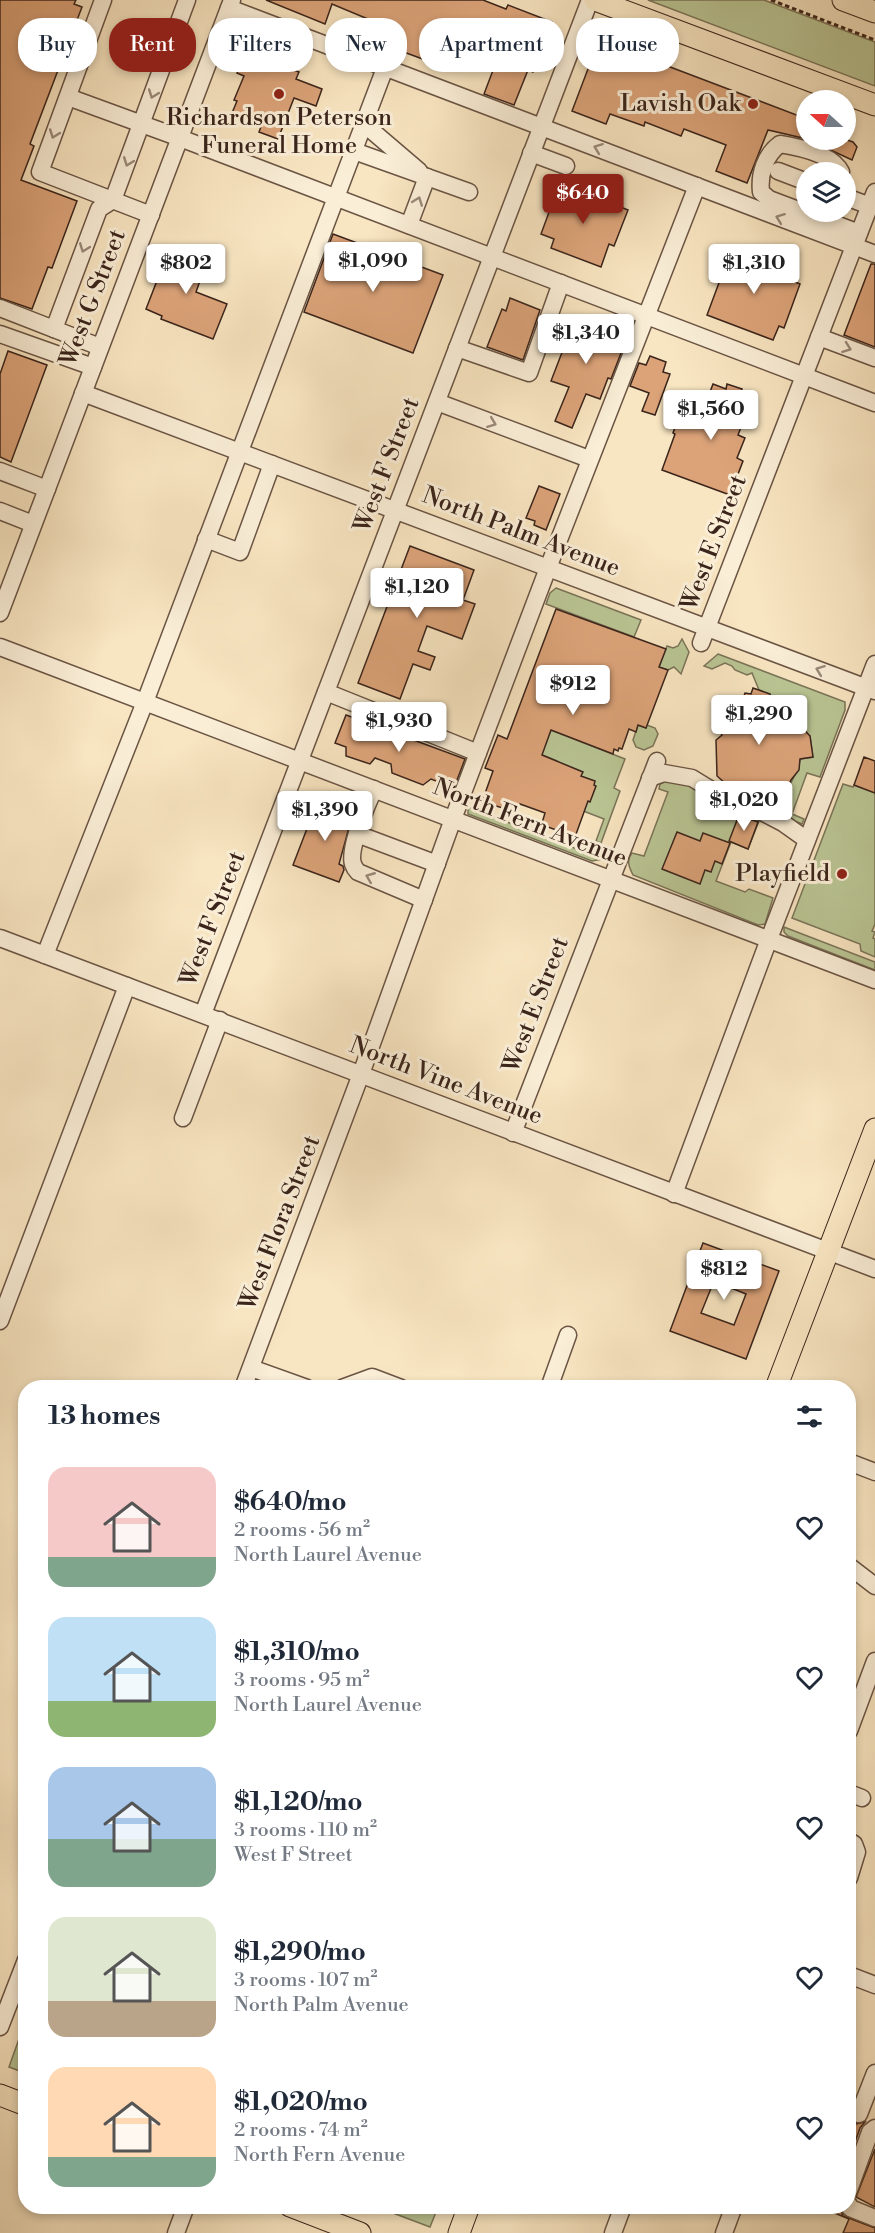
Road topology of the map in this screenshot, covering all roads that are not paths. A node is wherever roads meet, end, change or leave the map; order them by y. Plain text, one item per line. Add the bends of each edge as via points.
1 (104, 0) edge
2 (187, 0) edge
3 (590, 0) edge
4 (595, 0) edge
5 (843, 0) edge
6 (230, 4) edge
7 (875, 12) edge
8 (325, 43) edge
9 (384, 72) edge
10 (396, 72) edge
11 (68, 97) junction
12 (875, 105) edge
13 (142, 124) junction
14 (364, 124) junction
15 (541, 127) junction
16 (180, 138) junction
17 (354, 151) junction
18 (531, 153) junction
19 (835, 162) edge
20 (566, 166) dead end
21 (778, 171) dead end
22 (427, 177) junction
23 (796, 178) edge
24 (697, 186) junction
25 (469, 192) dead end
26 (337, 197) junction
27 (856, 198) edge
28 (872, 199) edge
29 (113, 200) junction
30 (796, 212) edge
31 (151, 214) junction
32 (817, 222) edge
33 (409, 225) junction
34 (857, 240) junction
35 (875, 254) edge
36 (492, 257) junction
37 (561, 283) junction
38 (0, 308) edge
39 (645, 315) junction
40 (54, 329) junction
41 (0, 334) edge
42 (819, 337) junction
43 (100, 346) junction
44 (457, 348) junction
45 (875, 358) edge
46 (93, 367) junction
47 (804, 376) junction
48 (83, 393) junction
49 (437, 402) junction
50 (875, 403) edge
51 (239, 452) junction
52 (589, 459) junction
53 (272, 464) junction
54 (0, 471) edge
55 (47, 489) junction
56 (0, 511) edge
57 (396, 511) junction
58 (33, 524) junction
59 (206, 539) junction
60 (548, 568) junction
61 (0, 613) edge
62 (704, 635) junction
63 (0, 647) edge
64 (875, 664) edge
65 (871, 689) edge
66 (326, 692) junction
67 (145, 702) junction
68 (478, 753) junction
69 (298, 761) junction
70 (657, 761) dead end
71 (650, 778) junction
72 (374, 789) junction
73 (453, 819) junction
74 (357, 834) junction
75 (807, 840) junction
76 (437, 864) junction
77 (610, 879) junction
78 (424, 900) junction
79 (0, 938) edge
80 (769, 939) junction
81 (45, 955) junction
82 (875, 980) edge
83 (127, 986) junction
84 (203, 1014) junction
85 (220, 1020) junction
86 (362, 1074) junction
87 (183, 1118) dead end
88 (875, 1129) edge
89 (513, 1133) junction
90 (674, 1194) junction
91 (828, 1252) junction
92 (875, 1269) edge
93 (0, 1321) edge
94 (568, 1335) dead end
95 (250, 1368) junction
96 (246, 1380) edge
97 (284, 1380) edge
98 (364, 1380) edge
99 (380, 1380) edge
100 (552, 1380) edge
101 (779, 1380) edge
102 (856, 1465) edge
103 (875, 1472) edge
104 (856, 1571) edge
105 (875, 1586) edge
106 (875, 1661) edge
107 (856, 1712) edge
108 (856, 1978) edge
109 (18, 1981) edge
110 (875, 1985) edge
111 (0, 2027) edge
112 (875, 2073) edge
113 (0, 2096) edge
114 (18, 2102) edge
115 (859, 2114) dead end
116 (875, 2128) edge
117 (856, 2171) edge
118 (856, 2210) edge
119 (183, 2214) edge
120 (311, 2214) edge
121 (466, 2214) edge
122 (620, 2214) edge
123 (731, 2214) edge
124 (875, 2218) edge
125 (176, 2233) edge
126 (360, 2233) edge
127 (459, 2233) edge
128 (613, 2233) edge
129 (724, 2233) edge

1 - 11 street
2 -> 13 street
3 - 15 street, West F Street
4 - 12 main road
5 - 7 main road
6 - 8 street
6 - 16 street, West G Street
9 - 14 street
10 - 15 street
11 - 13 street
11 -> 29 street via 40,172
13 - 16 street
13 -> 29 street
14 - 17 street
14 - 22 street
15 - 18 street, West F Street
24 -> 15 street
16 - 26 street
16 - 31 street, West G Street
17 - 22 street
17 - 26 street
18 - 20 street
18 - 36 street, West F Street
19 - 30 street via 780,144 770,152 760,180 761,192
21 - 23 street
22 - 25 street
33 -> 22 street
34 -> 24 street
24 - 39 street, West Flora Street
26 - 33 street
26 - 51 street
27 - 28 street
28 - 34 street, West E Street
29 - 31 street
29 -> 40 street via 99,209
31 - 43 street, West G Street
32 - 34 street
33 - 36 street
34 - 35 street
34 - 42 street, West E Street
36 - 37 street
36 - 44 street, West F Street
37 - 39 street
37 - 44 street via 529,373
38 - 40 street
39 - 47 street
39 - 52 street, West Flora Street
40 - 43 street
41 - 46 street
42 -> 45 street
42 - 47 street, West E Street
43 - 46 street, West G Street
44 - 49 street, West F Street
46 - 48 street, West G Street
47 - 50 street
47 - 62 street, West E Street
48 - 51 street, North Palm Avenue
48 - 55 street, West G Street
49 -> 52 street
49 - 57 street, West F Street
51 - 53 street, North Palm Avenue
51 - 59 street
52 - 60 street, West Flora Street
53 - 57 street, North Palm Avenue
53 - 59 street via 240,552
54 - 55 street
55 - 58 street, West G Street
56 - 58 street
57 - 60 street, North Palm Avenue
57 - 66 street, West F Street
58 - 61 street, West G Street
59 - 67 street
60 - 62 street, North Palm Avenue
60 - 68 street, West Flora Street
65 -> 62 street, North Palm Avenue
63 - 67 street, North Fern Avenue
64 - 65 street
65 - 75 street
66 - 68 street
66 - 69 street, West F Street
67 - 69 street, North Fern Avenue
67 - 81 street
68 - 73 street, West Flora Street
69 - 72 street, North Fern Avenue
69 - 84 street, West F Street
70 - 71 street, West E Street
71 - 75 street via 664,773 692,778 731,802 783,823
71 - 77 street, West E Street
72 - 73 street, North Fern Avenue
72 - 74 street
73 - 76 street, West Flora Street
73 - 77 street, North Fern Avenue
74 - 76 street
78 -> 74 street via 358,872 352,863
75 - 80 street
76 - 78 street, West Flora Street
77 - 80 street, North Fern Avenue
77 - 89 street, West E Street
78 - 86 street, West Flora Street
79 - 81 street, North Vine Avenue
80 - 82 street, North Fern Avenue
80 - 90 street
81 - 83 street, North Vine Avenue
83 - 84 street, North Vine Avenue
83 - 93 street
84 - 85 street, North Vine Avenue
85 - 86 street, North Vine Avenue
85 - 87 street
86 - 89 street, North Vine Avenue
86 - 95 street, West Flora Street
88 - 91 main road
89 - 90 street, North Vine Avenue
90 - 91 street, North Vine Avenue
91 - 92 street, North Vine Avenue
91 - 101 main road
94 - 100 street
95 - 96 street, West Flora Street
95 - 97 street
98 - 99 street
102 - 103 street
104 - 105 street
106 - 107 street
108 - 110 street
109 - 111 street
112 - 115 street
113 - 114 main road
116 - 117 street
118 - 124 street
119 - 125 street
120 - 126 main road
121 - 127 main road
122 - 128 street
123 - 129 street

